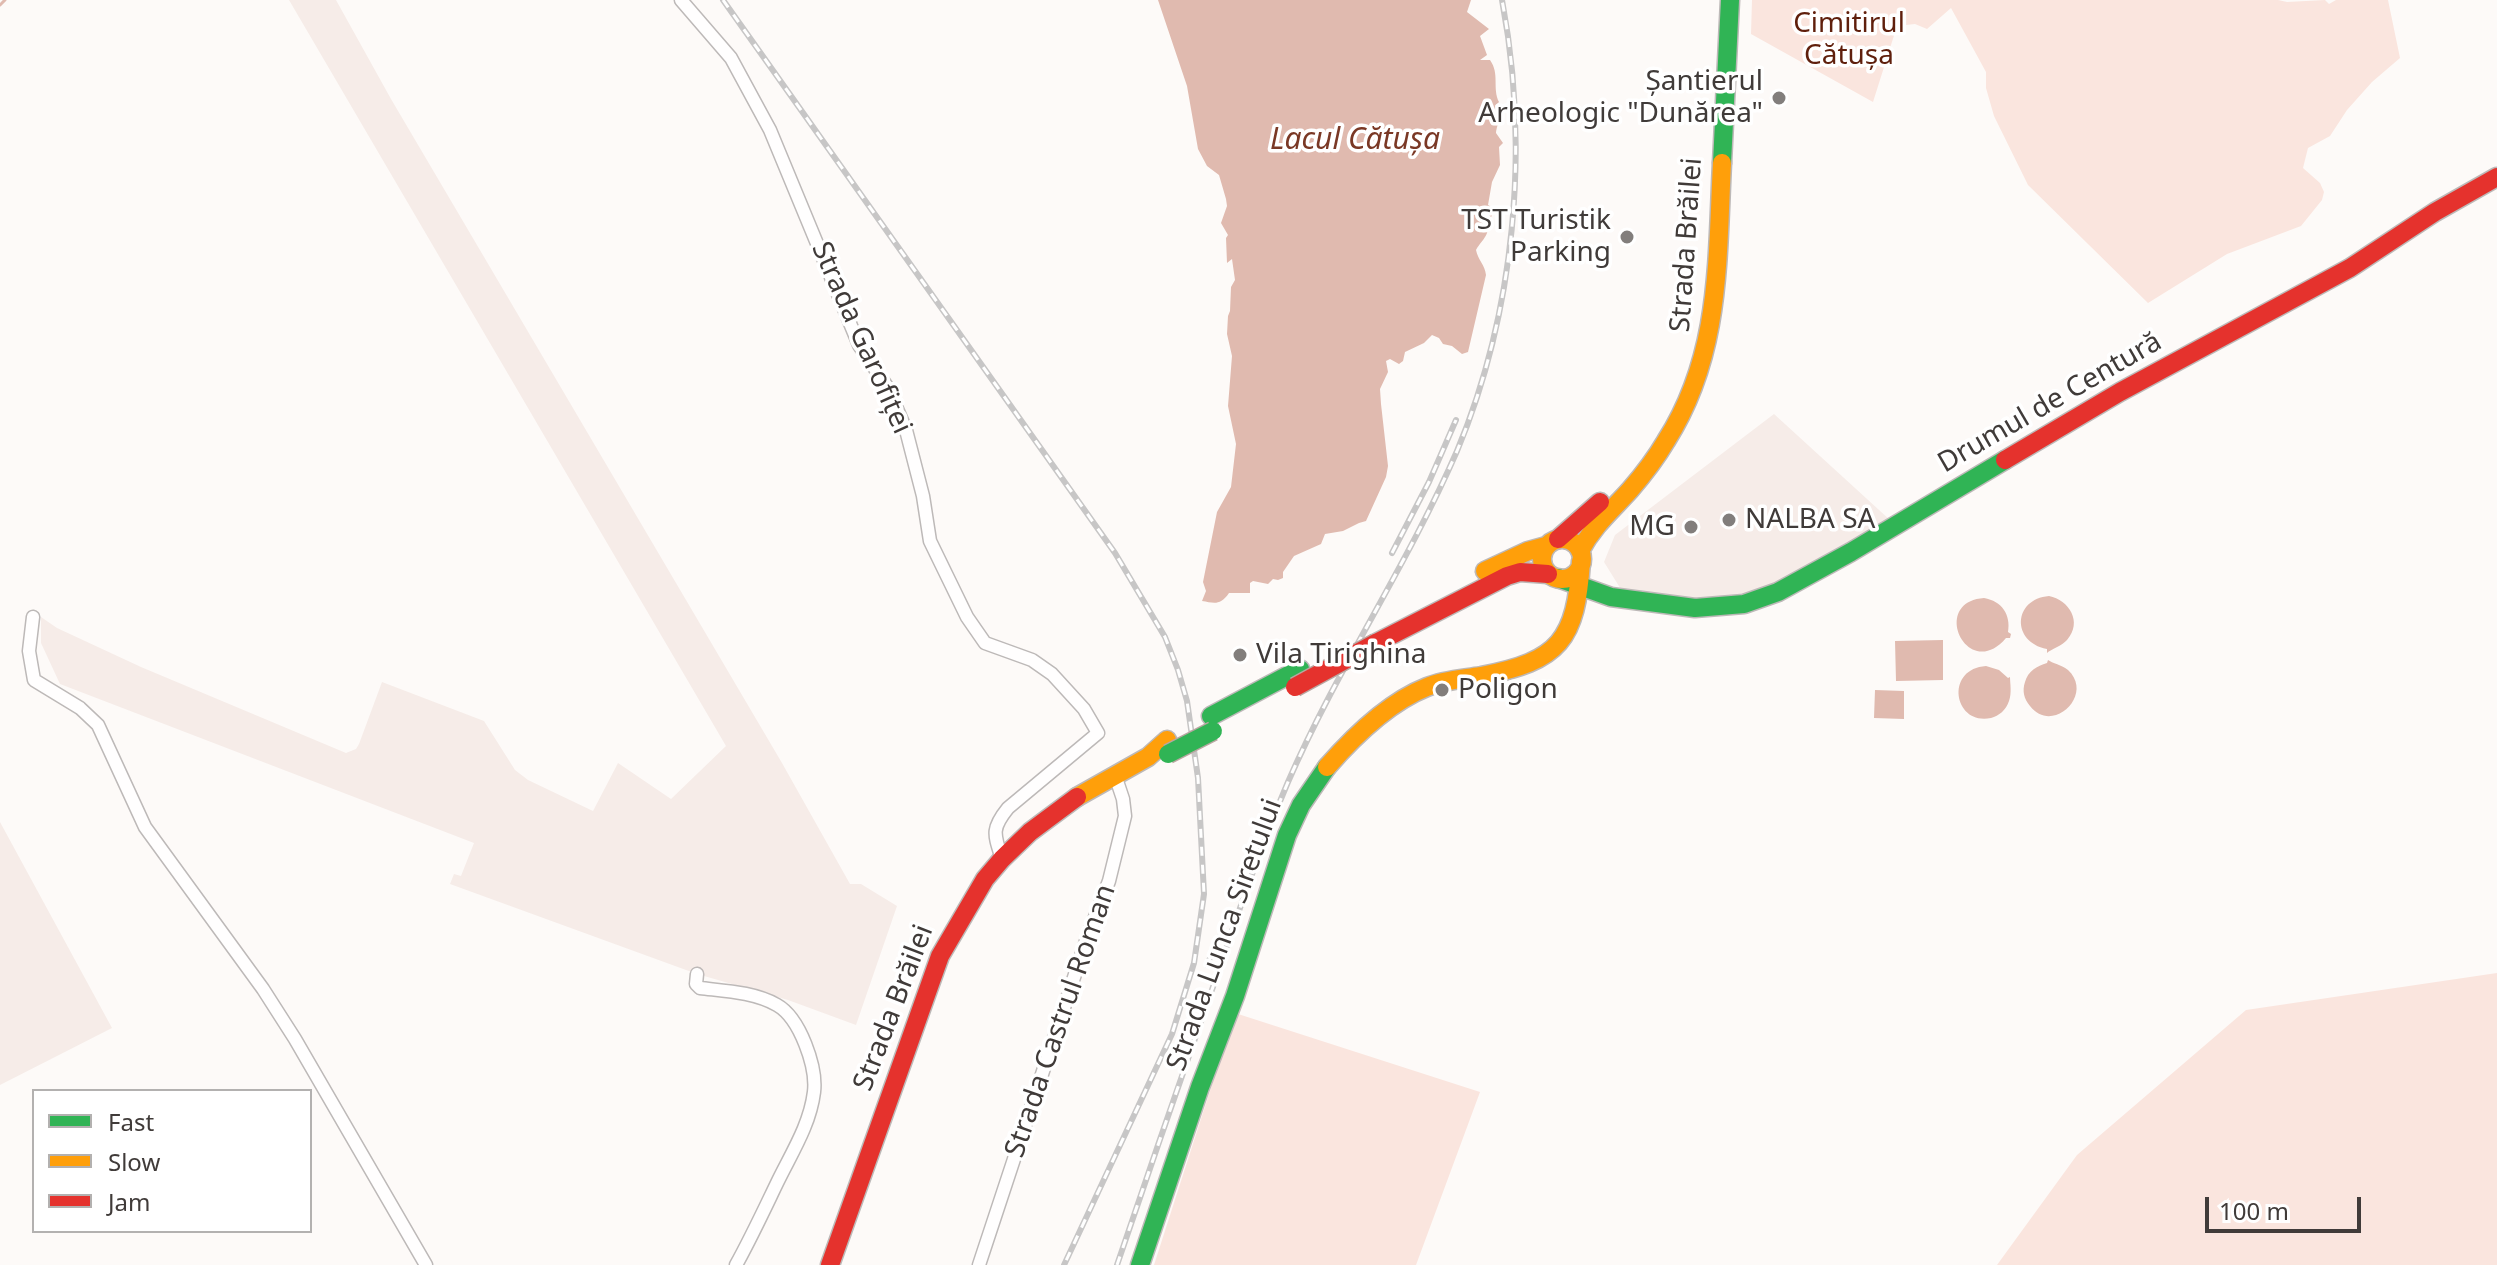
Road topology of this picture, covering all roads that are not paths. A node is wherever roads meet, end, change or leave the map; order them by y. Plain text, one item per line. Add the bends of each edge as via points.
1 (681, 0) edge
2 (1717, 0) edge
3 (1730, 0) edge
4 (2497, 177) edge
5 (1552, 542) junction
6 (1581, 556) junction
7 (1553, 576) junction
8 (1581, 588) junction
9 (1611, 597) junction
10 (33, 617) dead end
11 (1570, 630) junction
12 (1377, 635) junction
13 (1115, 775) junction
14 (1002, 859) junction
15 (697, 974) dead end
16 (426, 1265) edge
17 (736, 1265) edge
18 (830, 1265) edge
19 (979, 1265) edge
20 (1140, 1265) edge

1 - 14 street, Strada Garofiței via 731,58 770,130 859,345 888,388 906,430 930,541 967,617 985,643 1032,660 1052,674 1098,733 999,819 994,832
2 - 5 main road, Strada Brăilei via 1705,278 1693,357 1643,456
3 - 6 main road, Strada Brăilei via 1716,292 1704,361 1685,408 1652,463 1593,526
4 - 9 main road, Drumul de Centură via 2350,268 2096,406 1778,592 1711,608
5 - 6 main road via 1574,543
5 - 7 main road via 1543,551 1542,563
5 - 12 main road, Strada Brăilei via 1514,557
6 - 7 main road via 1580,567 1571,576
6 - 8 main road
6 - 9 main road
7 - 8 main road, Drumul de Centură
7 - 11 main road via 1569,611
7 - 12 main road, Strada Brăilei via 1507,576
8 - 9 main road, Drumul de Centură
8 - 11 main road
9 - 11 main road, Strada Lunca Siretului via 1585,607
10 - 16 street via 29,651 34,680 98,725 145,827 263,989
11 - 20 main road, Strada Lunca Siretului via 1557,648 1526,666 1443,682 1411,695 1340,752 1307,791
12 - 13 main road, Strada Brăilei
13 - 14 main road, Strada Brăilei via 1053,814
13 - 19 street, Strada Castrul Roman via 1125,816 1109,881
14 - 18 main road, Strada Brăilei via 940,956
15 - 17 street via 700,988 756,997 788,1014 805,1046 814,1089 803,1132

